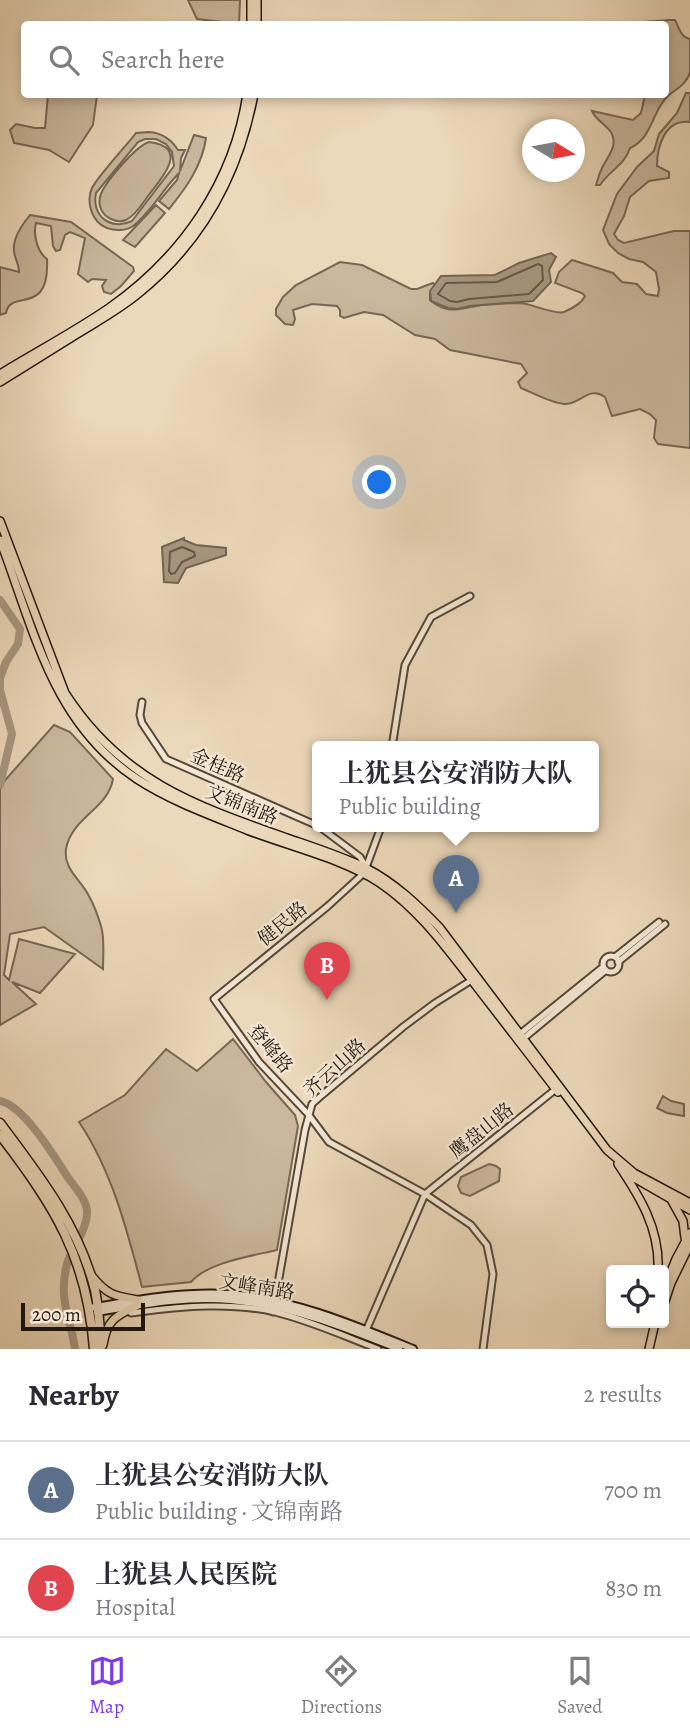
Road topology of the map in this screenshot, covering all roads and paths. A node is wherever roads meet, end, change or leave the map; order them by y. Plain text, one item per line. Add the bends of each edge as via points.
1 (251, 0) edge
2 (257, 0) edge
3 (251, 21) edge
4 (257, 21) edge
5 (246, 98) edge
6 (253, 98) edge
7 (0, 374) edge
8 (0, 382) edge
9 (0, 521) edge
10 (0, 540) edge
11 (470, 596) dead end
12 (142, 702) dead end
13 (394, 741) edge
14 (312, 824) edge
15 (326, 832) edge
16 (379, 832) edge
17 (365, 871) junction
18 (662, 923) dead end
19 (617, 960) junction
20 (605, 969) junction
21 (474, 979) junction
22 (214, 999) joint
23 (522, 1036) junction
24 (556, 1089) junction
25 (308, 1114) junction
26 (1, 1124) edge
27 (0, 1135) edge
28 (618, 1164) junction
29 (425, 1194) junction
30 (671, 1201) junction
31 (690, 1204) edge
32 (690, 1233) edge
33 (687, 1245) edge
34 (658, 1265) edge
35 (86, 1270) junction
36 (669, 1279) edge
37 (669, 1289) edge
38 (138, 1302) junction
39 (274, 1307) junction
40 (125, 1309) junction
41 (94, 1310) junction
42 (656, 1328) edge
43 (365, 1332) junction
44 (94, 1349) edge
45 (101, 1349) edge
46 (378, 1349) edge
47 (399, 1349) edge
48 (413, 1349) edge
49 (483, 1349) edge
50 (652, 1349) edge

1 - 3 main road
2 - 4 main road
5 - 7 main road via 238,137 221,179 181,242 120,300
6 - 8 main road via 228,182 203,224 170,265 124,304
9 - 17 main road, 文锦南路 via 65,692 108,747 138,772 187,798
10 - 17 main road, 文锦南路 via 52,680 102,752 135,778 175,800
11 - 13 street via 431,617 405,665
12 - 14 street, 金桂路 via 142,723 166,760
15 - 17 street, 金桂路 via 360,857
16 - 17 street
17 - 21 main road, 文锦南路 via 412,908
17 - 22 street, 健民路
18 - 19 street
19 - 20 street via 614,971
19 - 20 street via 606,957
20 - 23 street
21 - 23 main road, 文锦南路
21 - 24 main road, 文锦南路
21 - 25 street, 齐云山路 via 403,1027 312,1104
22 - 25 street, 登峰路 via 259,1062
23 - 31 main road, 文锦南路 via 607,1150 634,1173
24 - 28 main road, 文锦南路
24 - 29 street, 鹰盘山路
25 - 29 street, 登峰路 via 329,1142
25 - 39 street, 齐云山路
26 - 35 highway via 69,1223
27 - 35 highway via 44,1195
28 - 30 main road, 文锦南路
28 - 34 main road via 650,1219
29 - 43 street
29 - 49 street, 登峰路 via 471,1225 487,1245 493,1274
30 - 31 main road, 文锦南路
30 - 33 main road via 683,1221
32 - 33 main road
33 - 36 main road
33 - 37 main road
35 - 38 main road via 113,1296
35 - 41 highway
38 - 39 main road, 文峰南路 via 228,1300
38 - 40 main road
38 - 41 main road, 文峰南路
39 - 40 street
39 - 43 main road, 文峰南路 via 338,1318
39 - 46 street
40 - 41 main road
40 - 45 main road via 108,1326
41 - 44 highway
41 - 45 highway
42 - 50 main road
43 - 47 main road, 文峰南路
43 - 48 main road, 文峰南路

